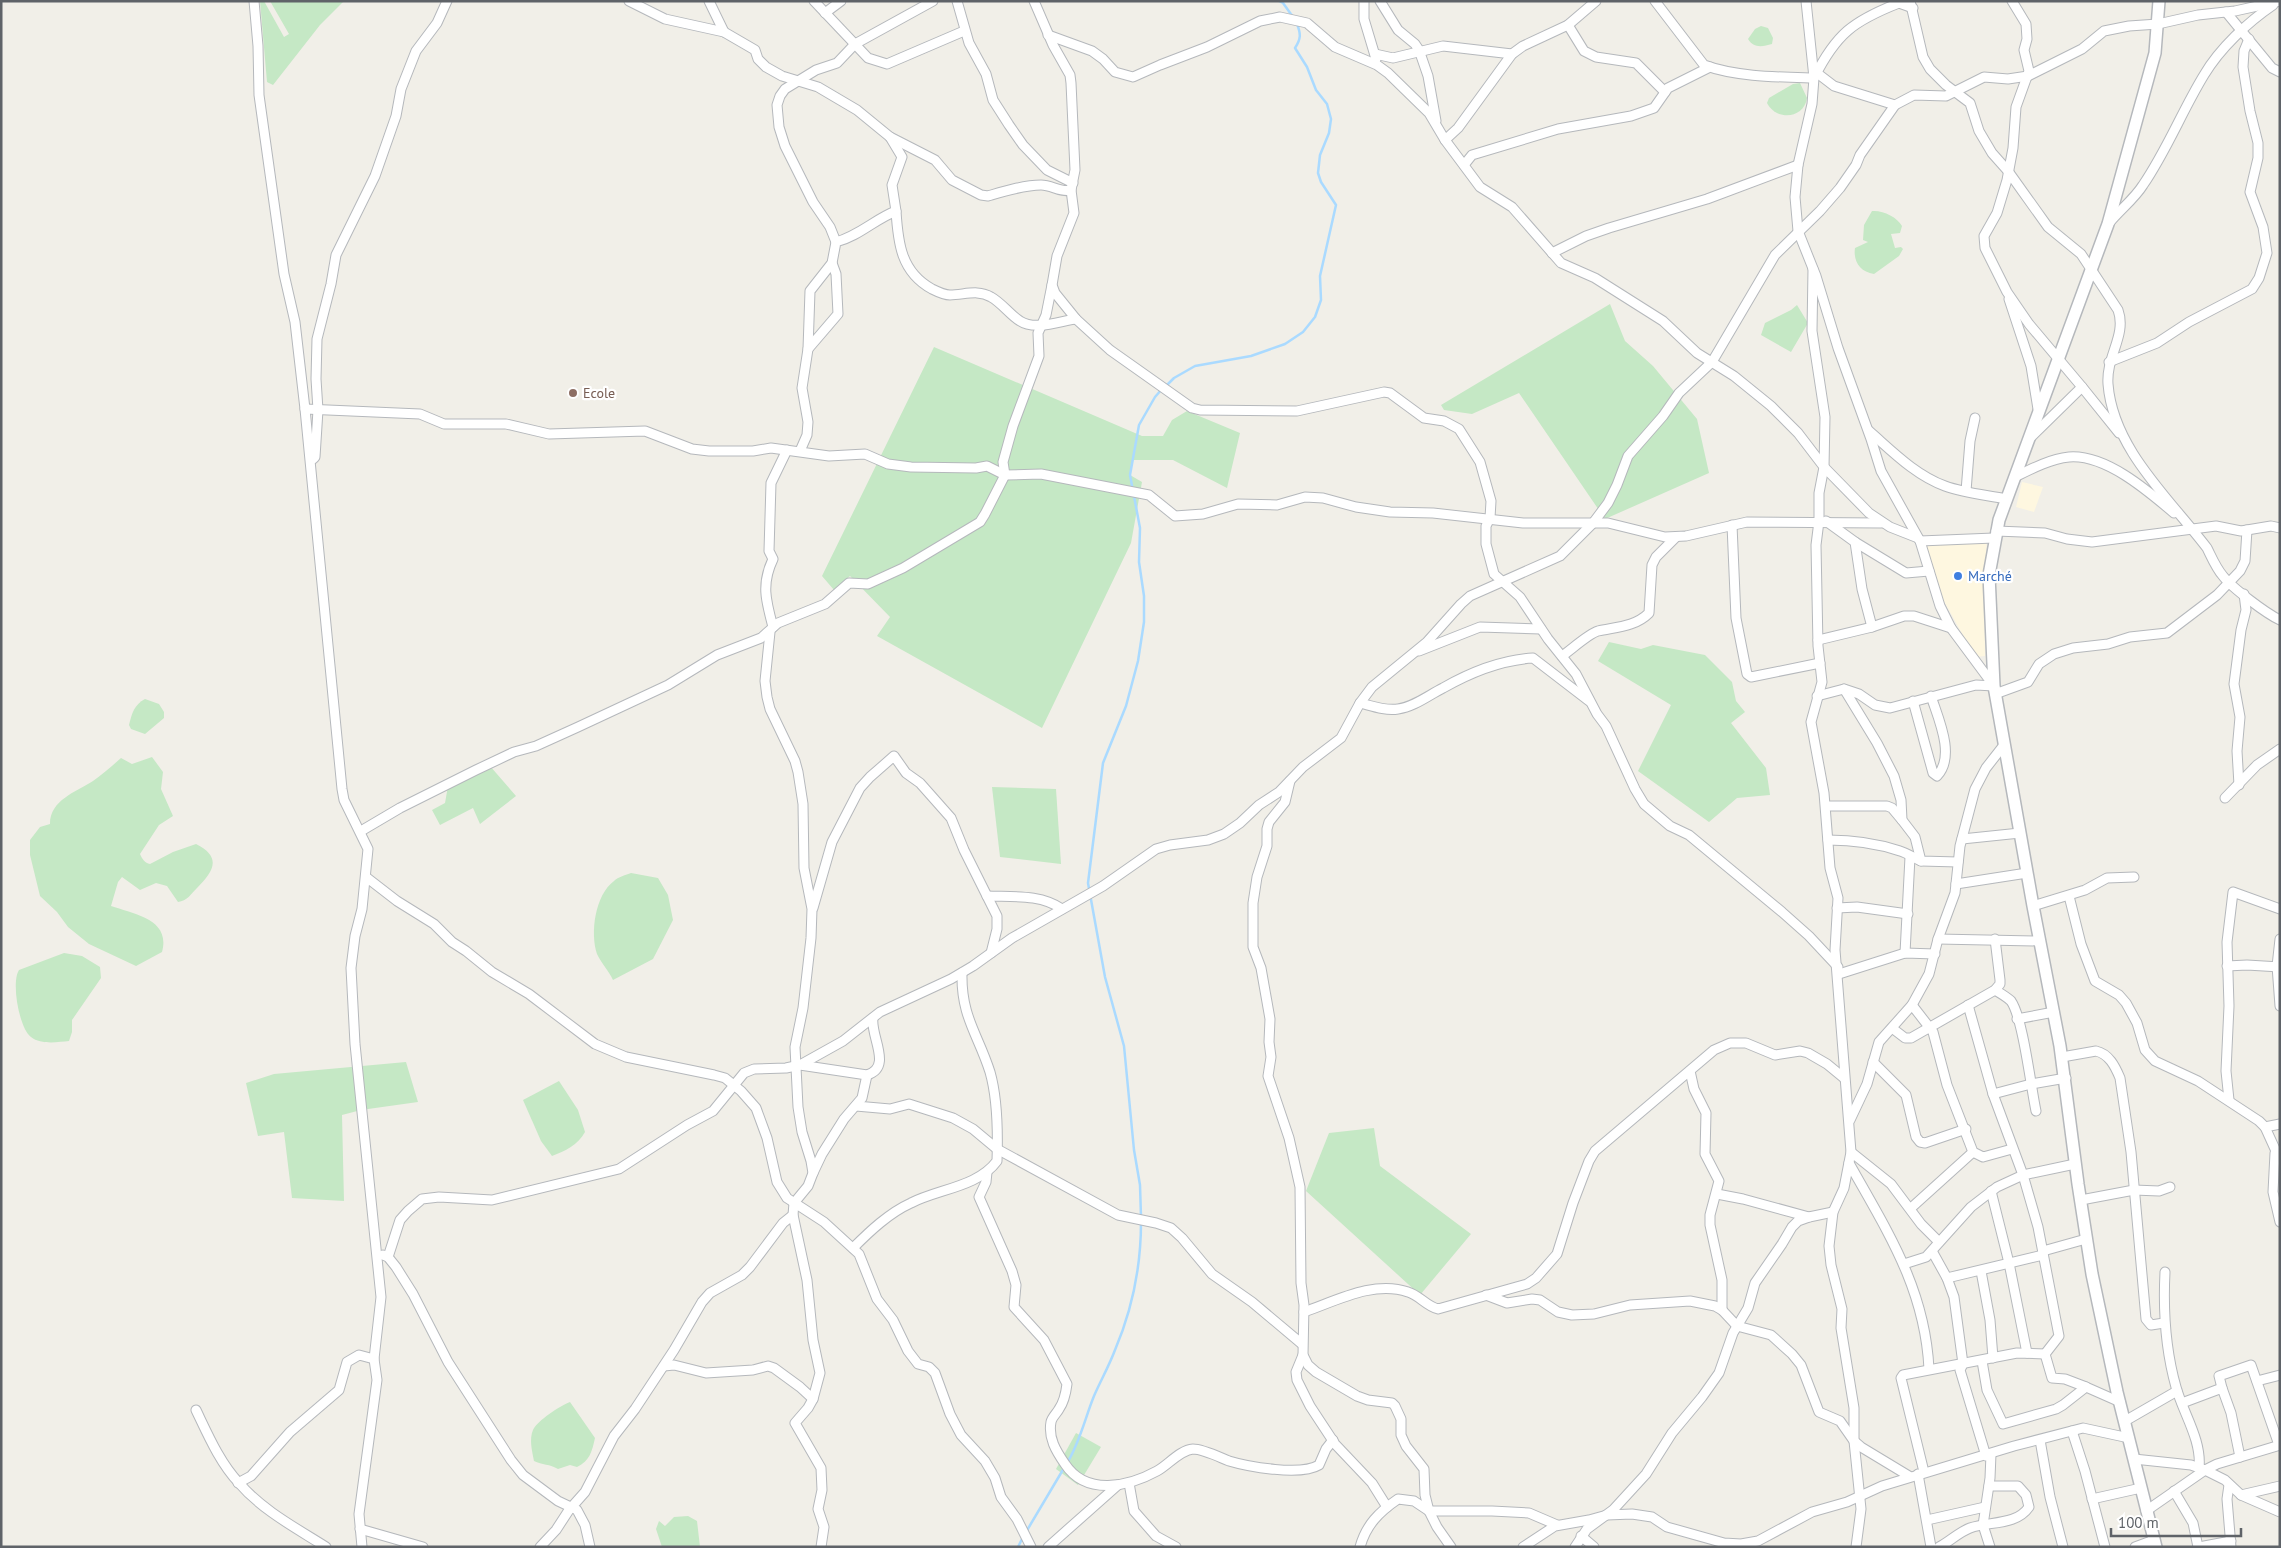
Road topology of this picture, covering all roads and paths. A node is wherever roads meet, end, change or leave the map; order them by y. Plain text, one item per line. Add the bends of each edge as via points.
1 (254, 1) edge
2 (447, 1) edge
3 (629, 1) edge
4 (709, 1) edge
5 (814, 1) edge
6 (841, 1) edge
7 (933, 1) edge
8 (957, 1) edge
9 (1034, 1) edge
10 (1364, 1) edge
11 (1380, 1) edge
12 (1596, 1) edge
13 (1656, 1) edge
14 (1806, 1) edge
15 (2012, 1) edge
16 (2159, 1) edge
17 (2279, 2) edge
18 (1911, 5) edge
19 (2226, 12) junction
20 (825, 13) junction
21 (2158, 24) junction
22 (1568, 25) junction
23 (2241, 30) junction
24 (964, 31) junction
25 (724, 32) junction
26 (1048, 35) junction
27 (2249, 39) junction
28 (855, 44) junction
29 (1419, 50) junction
30 (1375, 54) junction
31 (1512, 54) junction
32 (1377, 65) junction
33 (1710, 67) junction
34 (2280, 72) edge
35 (1815, 76) junction
36 (2028, 76) junction
37 (799, 80) junction
38 (1666, 92) junction
39 (1955, 93) junction
40 (1895, 105) junction
41 (1437, 123) junction
42 (890, 137) junction
43 (1445, 140) junction
44 (1464, 165) junction
45 (1798, 165) junction
46 (2008, 171) junction
47 (1072, 186) junction
48 (896, 211) junction
49 (2108, 224) junction
50 (1798, 231) junction
51 (836, 242) junction
52 (1552, 253) junction
53 (832, 263) junction
54 (1813, 269) junction
55 (2092, 269) junction
56 (1052, 285) junction
57 (2007, 292) junction
58 (1076, 319) junction
59 (1040, 325) junction
60 (808, 349) junction
61 (2058, 359) junction
62 (1712, 362) junction
63 (2109, 362) junction
64 (2082, 386) junction
65 (305, 409) junction
66 (318, 410) junction
67 (2039, 412) junction
68 (1975, 418) dead end
69 (1868, 431) junction
70 (2029, 439) junction
71 (2124, 440) junction
72 (787, 450) junction
73 (800, 450) junction
74 (310, 460) junction
75 (1824, 467) junction
76 (1005, 475) junction
77 (2015, 476) junction
78 (1966, 490) junction
79 (2006, 499) junction
80 (1490, 518) junction
81 (1822, 521) junction
82 (1593, 523) junction
83 (1881, 523) junction
84 (1732, 525) junction
85 (2192, 528) junction
86 (2280, 528) edge
87 (2247, 530) junction
88 (1995, 535) junction
89 (1676, 537) junction
90 (1919, 540) junction
91 (1855, 542) junction
92 (1929, 571) junction
93 (1503, 581) junction
94 (2229, 583) junction
95 (2244, 594) junction
96 (2280, 620) edge
97 (1872, 627) junction
98 (1952, 628) junction
99 (772, 629) junction
100 (1541, 629) junction
101 (1818, 640) junction
102 (1416, 652) junction
103 (1562, 656) junction
104 (1820, 662) junction
105 (1844, 689) junction
106 (1994, 690) junction
107 (1817, 696) junction
108 (1931, 696) junction
109 (1360, 702) junction
110 (1591, 702) junction
111 (1913, 702) junction
112 (2004, 745) junction
113 (2280, 749) edge
114 (1290, 781) junction
115 (2239, 784) junction
116 (2225, 798) dead end
117 (1826, 806) junction
118 (1902, 820) junction
119 (361, 831) junction
120 (2020, 833) junction
121 (1962, 839) junction
122 (1828, 840) junction
123 (1910, 857) junction
124 (1922, 861) junction
125 (1958, 862) junction
126 (2027, 873) junction
127 (366, 877) junction
128 (2134, 877) dead end
129 (1956, 884) junction
130 (988, 896) junction
131 (2069, 896) junction
132 (2033, 906) junction
133 (1837, 908) junction
134 (1062, 909) junction
135 (2280, 909) edge
136 (812, 910) junction
137 (1908, 914) junction
138 (2280, 938) edge
139 (1938, 939) junction
140 (1995, 940) junction
141 (2040, 941) junction
142 (991, 953) junction
143 (1905, 953) junction
144 (1935, 954) junction
145 (2227, 966) junction
146 (2278, 967) edge
147 (1838, 971) junction
148 (962, 973) junction
149 (1995, 990) junction
150 (1912, 1005) junction
151 (1968, 1006) junction
152 (2280, 1006) edge
153 (2054, 1012) junction
154 (873, 1018) junction
155 (2017, 1019) junction
156 (1928, 1027) junction
157 (1892, 1028) junction
158 (2062, 1057) junction
159 (1873, 1062) junction
160 (798, 1066) junction
161 (1690, 1071) junction
162 (868, 1075) junction
163 (1844, 1078) junction
164 (2066, 1078) junction
165 (2031, 1084) junction
166 (734, 1086) junction
167 (1993, 1094) junction
168 (2229, 1100) junction
169 (856, 1106) junction
170 (2036, 1112) dead end
171 (1850, 1120) junction
172 (2280, 1124) edge
173 (2265, 1127) junction
174 (1966, 1129) junction
175 (997, 1149) junction
176 (2012, 1149) junction
177 (1851, 1152) junction
178 (1974, 1152) junction
179 (2278, 1156) edge
180 (1849, 1163) junction
181 (2075, 1164) junction
182 (987, 1172) junction
183 (813, 1174) junction
184 (2023, 1175) junction
185 (2170, 1186) dead end
186 (2134, 1190) junction
187 (1991, 1191) junction
188 (1717, 1194) junction
189 (2080, 1200) junction
190 (794, 1203) junction
191 (1911, 1208) junction
192 (1833, 1212) junction
193 (793, 1215) junction
194 (1808, 1217) junction
195 (2280, 1222) edge
196 (2086, 1239) junction
197 (1939, 1242) junction
198 (853, 1248) junction
199 (1932, 1251) junction
200 (378, 1253) junction
201 (2043, 1253) junction
202 (388, 1257) junction
203 (2010, 1263) junction
204 (1904, 1264) junction
205 (1981, 1271) junction
206 (2165, 1272) dead end
207 (1947, 1278) junction
208 (1486, 1295) junction
209 (1722, 1310) junction
210 (1304, 1312) junction
211 (2164, 1323) junction
212 (1737, 1326) junction
213 (1302, 1344) junction
214 (2027, 1353) junction
215 (2044, 1354) junction
216 (1303, 1355) junction
217 (1993, 1358) junction
218 (374, 1359) junction
219 (1982, 1361) junction
220 (1963, 1364) junction
221 (664, 1366) junction
222 (1929, 1369) junction
223 (2280, 1375) edge
224 (2257, 1381) junction
225 (2086, 1387) junction
226 (2222, 1388) junction
227 (2177, 1391) junction
228 (813, 1399) junction
229 (2120, 1402) junction
230 (2182, 1403) junction
231 (196, 1410) dead end
232 (2125, 1421) junction
233 (2072, 1431) junction
234 (2129, 1438) junction
235 (1333, 1440) junction
236 (2040, 1440) junction
237 (1854, 1441) junction
238 (2279, 1445) edge
239 (1989, 1455) junction
240 (2240, 1457) junction
241 (2134, 1459) junction
242 (2202, 1469) junction
243 (1917, 1474) junction
244 (238, 1483) junction
245 (1128, 1483) junction
246 (1118, 1485) junction
247 (2229, 1485) junction
248 (1989, 1486) junction
249 (2280, 1486) edge
250 (2141, 1488) junction
251 (2174, 1491) junction
252 (2241, 1495) junction
253 (1860, 1496) junction
254 (2092, 1499) junction
255 (572, 1507) junction
256 (1387, 1507) junction
257 (1985, 1507) junction
258 (1429, 1511) junction
259 (2146, 1511) junction
260 (2280, 1512) edge
261 (1607, 1515) junction
262 (1927, 1520) junction
263 (1557, 1525) junction
264 (1983, 1525) junction
265 (360, 1529) junction
266 (1581, 1536) junction
267 (2155, 1544) edge
268 (2231, 1544) edge
269 (326, 1547) edge
270 (362, 1547) edge
271 (423, 1547) edge
272 (540, 1547) edge
273 (590, 1547) edge
274 (821, 1547) edge
275 (1031, 1547) edge
276 (1048, 1547) edge
277 (1176, 1547) edge
278 (1360, 1547) edge
279 (1451, 1547) edge
280 (1522, 1547) edge
281 (1574, 1547) edge
282 (1594, 1547) edge
283 (1856, 1547) edge
284 (1931, 1547) edge
285 (1939, 1547) edge
286 (1990, 1547) edge
287 (2063, 1547) edge
288 (2105, 1547) edge
289 (2136, 1547) edge
290 (2199, 1547) edge

1 - 65 street via 259,95 284,274 295,322
2 - 66 street via 437,24 416,51 375,176 336,254 317,339
3 - 25 street via 665,19
4 - 25 street
5 - 20 street
6 - 20 street
7 - 28 street
8 - 24 street
9 - 26 street
10 - 30 street via 1364,19
11 - 29 street via 1398,30
12 - 22 street
13 - 33 street via 1704,65
14 - 35 street
15 - 36 street via 2027,28 2024,50 2029,65
16 - 21 street
17 - 19 street
17 - 23 street
18 - 35 street via 1899,3 1845,31
18 - 39 street via 1923,58
19 - 21 street
19 - 23 street
20 - 28 street
21 - 36 street via 2104,31 2082,49
21 - 49 street via 2155,53
22 - 31 street
22 - 38 street via 1584,51 1596,57 1636,63
23 - 27 street
23 - 49 street via 2204,74 2142,187
24 - 28 street via 887,64 868,58
24 - 47 street via 986,74 993,100 1013,132 1047,170
25 - 37 street via 755,50 766,67 782,76
26 - 32 street via 1092,51 1115,72 1133,77 1207,47 1246,26 1280,17 1307,23 1335,47
26 - 47 street via 1072,82 1075,170
27 - 34 street via 2272,68
27 - 63 street via 2243,67 2258,143 2250,192 2263,227 2267,253 2259,278 2252,289 2188,322 2157,343
28 - 37 street via 837,63
29 - 30 street via 1389,58
29 - 31 street via 1443,46
29 - 41 street
30 - 32 street
31 - 43 street via 1458,128
32 - 41 street
33 - 35 street via 1768,76
33 - 38 street via 1680,80
35 - 40 street via 1834,86
35 - 45 street
36 - 39 street via 2008,79 1984,77
36 - 46 street via 2016,107
37 - 42 street via 845,102
37 - 51 street via 780,96 777,105 779,127 789,155
38 - 44 street via 1654,108 1639,114 1558,129 1472,155
39 - 40 street via 1946,96 1914,95
39 - 46 street via 1970,102 1992,153
40 - 50 street via 1860,155 1850,176
41 - 43 street
42 - 47 street via 935,160 952,180 981,195 1039,185 1053,186 1061,191
42 - 48 street via 902,157 892,185
43 - 44 street
44 - 52 street via 1480,187 1518,212
45 - 50 street via 1795,197
45 - 52 street via 1707,199 1586,236
46 - 55 street via 2048,227 2076,249
46 - 57 street via 1997,213 1984,236 1992,266
47 - 56 street via 1074,213 1057,256
48 - 51 street via 882,216 853,237
48 - 59 street via 903,258 916,279 940,294 990,296 1020,321
49 - 55 street
50 - 54 street
50 - 62 street via 1769,264
51 - 53 street
52 - 62 street via 1561,263 1595,278 1663,321 1697,353
53 - 60 street via 810,291
53 - 60 street via 836,274 838,314
54 - 69 street
54 - 75 street via 1812,331 1825,418
55 - 61 street
55 - 63 street via 2122,320
56 - 58 street
56 - 59 street via 1046,315
57 - 61 street
57 - 67 street via 2031,366
58 - 59 street
58 - 80 street via 1123,360 1186,405 1200,410 1297,411 1390,393 1424,418 1444,421 1459,429 1480,462 1491,501
59 - 76 street via 1039,356 1013,426 1004,462
60 - 73 street via 802,388 808,422
61 - 64 street
61 - 67 street
62 - 75 street via 1771,406 1798,433
62 - 82 street via 1679,393 1628,456 1608,503
63 - 71 street via 2108,384
64 - 70 street
64 - 71 street
65 - 66 street
65 - 74 street
66 - 72 street via 420,414 444,424 506,424 549,434 645,431 692,449 709,451
66 - 74 street via 315,457
67 - 70 street
68 - 78 street
69 - 78 street via 1932,480
69 - 90 street via 1881,470
70 - 77 street
71 - 85 street
72 - 73 street
72 - 99 street via 771,483 768,535 773,560 765,577 765,587
73 - 76 street via 829,456 864,454 888,464 911,468 987,466
74 - 119 street via 342,789 344,800
75 - 81 street via 1819,493
75 - 83 street
76 - 80 street via 1041,474 1142,493 1175,516 1203,514 1238,504 1277,505 1306,497 1390,512
76 - 99 street via 980,522 903,568 868,584 850,583 825,604
77 - 79 street
77 - 85 street via 2068,457 2100,461 2158,499
78 - 79 street
79 - 88 street
80 - 82 street
80 - 93 street via 1486,535 1490,563 1494,574
81 - 83 street
81 - 84 street
81 - 91 street
81 - 101 street via 1816,545
82 - 89 street via 1608,523 1665,538
82 - 93 street via 1560,556
83 - 90 street
84 - 89 street
84 - 104 street via 1736,618 1747,674 1751,677
85 - 87 street via 2216,526
85 - 88 street via 2092,542 2045,533
85 - 94 street
86 - 87 street via 2271,526
87 - 94 street via 2245,561
88 - 90 street
88 - 106 street via 1989,575
89 - 103 street via 1652,565 1649,613 1637,622 1597,631
90 - 92 street
91 - 92 street via 1906,573
91 - 97 street
92 - 98 street via 1940,606
93 - 100 street via 1528,606
93 - 102 street via 1465,600
94 - 95 street
94 - 106 street via 2167,633 2130,637 2054,654 2039,664 2028,682
95 - 96 street
95 - 115 street via 2246,610 2234,684 2240,717
97 - 98 street via 1904,616 1914,616
97 - 101 street
98 - 106 street
99 - 119 street via 761,638 717,655 668,685 476,770
99 - 136 street via 765,681 767,697 796,760 803,804 804,868
100 - 102 street via 1480,627
100 - 103 street
101 - 104 street
102 - 109 street via 1372,687
103 - 110 street
104 - 107 street via 1822,682
105 - 107 street
105 - 111 street via 1883,708
105 - 118 street via 1894,776 1901,800
106 - 108 street via 1976,685
106 - 112 street
107 - 117 street via 1810,722
108 - 111 street
108 - 111 street via 1946,757 1937,776 1932,774
109 - 110 street via 1387,710 1399,709 1477,670 1533,658
109 - 114 street via 1341,738
110 - 147 street via 1644,804 1670,826 1689,835 1782,912 1809,936
112 - 120 street
112 - 121 street via 1980,778
113 - 115 street via 2257,765
114 - 134 street via 1224,834 1156,849 1111,881
114 - 210 street via 1285,802 1267,829 1267,846 1253,902 1253,947 1261,968 1270,1019 1268,1076 1289,1138 1300,1187
115 - 116 street
117 - 118 street via 1887,806
117 - 122 street
118 - 124 street via 1914,836
119 - 127 street via 368,849
120 - 121 street
120 - 126 street
121 - 125 street
122 - 123 street via 1874,843
122 - 133 street
123 - 124 street
123 - 137 street
124 - 125 street
125 - 129 street
126 - 129 street
126 - 132 street
127 - 166 street via 434,924 492,972 529,994 595,1044 626,1057 725,1078
127 - 200 street via 351,968 362,1115
128 - 131 street via 2107,878
129 - 139 street
130 - 134 street via 1023,896 1052,902
130 - 136 street via 951,818 920,783 902,769 894,756 860,788 832,842
130 - 142 street via 998,922
131 - 132 street
131 - 168 street via 2081,944 2095,981 2126,1003 2145,1050 2155,1061
132 - 141 street
133 - 137 street via 1857,907
133 - 147 street via 1835,950
134 - 142 street
135 - 145 street via 2233,892
136 - 160 street via 812,938 795,1047
137 - 143 street
138 - 146 street
139 - 140 street
139 - 144 street
140 - 141 street
140 - 149 street via 2000,980
141 - 153 street
142 - 148 street
143 - 144 street
143 - 147 street
144 - 150 street via 1929,974
145 - 146 street
145 - 168 street via 2226,1071
146 - 152 street
147 - 163 street
148 - 154 street via 902,1000
148 - 175 street via 967,1017 992,1082
149 - 151 street
149 - 155 street via 2010,1000
150 - 156 street
150 - 157 street
151 - 156 street
151 - 167 street
153 - 155 street
153 - 158 street
154 - 160 street via 843,1041
154 - 162 street via 880,1061 878,1069
155 - 165 street
156 - 157 street via 1905,1038
156 - 174 street
157 - 159 street via 1879,1042
158 - 164 street
158 - 186 street via 2096,1051 2104,1054 2115,1067 2126,1114
159 - 171 street via 1867,1084
159 - 174 street via 1906,1096 1920,1142
160 - 162 street
160 - 166 street via 754,1069 738,1078
160 - 183 street via 802,1132 812,1160
161 - 163 street via 1714,1050 1730,1043 1746,1043 1775,1055 1808,1052
161 - 188 street via 1694,1089 1706,1113 1704,1148 1719,1181
161 - 208 street via 1595,1151 1573,1203 1557,1254 1536,1278 1518,1288
162 - 169 street via 862,1098
163 - 171 street
164 - 165 street
164 - 181 street
165 - 167 street
165 - 170 street
166 - 190 street via 756,1108 768,1138 778,1182 787,1198
166 - 202 street via 712,1111 619,1169 492,1200 422,1199 400,1220
167 - 176 street
168 - 173 street
169 - 175 street via 890,1109 914,1105 964,1123
169 - 183 street via 844,1119
171 - 177 street
172 - 173 street
173 - 179 street
174 - 178 street
175 - 182 street via 997,1161
175 - 213 street via 1118,1216 1171,1228 1212,1274
176 - 178 street via 1983,1157
176 - 184 street
177 - 180 street
177 - 191 street via 1891,1184
178 - 191 street
179 - 195 street via 2273,1192
180 - 192 street via 1844,1188
180 - 204 street
181 - 184 street
181 - 189 street
182 - 198 street via 910,1203 871,1230
182 - 246 street via 979,1197 1012,1271 1016,1285 1014,1306 1044,1340 1067,1384 1060,1408 1051,1420 1051,1439 1076,1478 1086,1483
183 - 190 street
184 - 187 street
184 - 201 street
185 - 186 street via 2159,1191
186 - 189 street
186 - 211 street via 2146,1319 2151,1325
187 - 197 street via 1971,1207
187 - 203 street
188 - 194 street
188 - 209 street via 1710,1225 1722,1280
189 - 196 street
190 - 193 street
190 - 198 street via 824,1222
191 - 197 street
192 - 194 street
192 - 237 street via 1829,1246 1842,1309 1841,1328 1854,1408
193 - 221 street via 742,1275 710,1293 702,1302
193 - 228 street via 807,1280 820,1373
194 - 212 street via 1792,1227 1764,1268
196 - 201 street
196 - 229 street
197 - 199 street
198 - 275 street via 908,1351 918,1364 935,1373 961,1435 985,1461 1001,1497 1017,1518
199 - 204 street via 1926,1257
199 - 207 street
200 - 202 street
200 - 218 street via 381,1297
201 - 203 street
201 - 215 street via 2059,1336
202 - 255 street via 413,1294 448,1362 511,1460 523,1475 558,1501
203 - 205 street
203 - 214 street
204 - 222 street via 1924,1324
205 - 207 street
205 - 217 street
206 - 211 street
207 - 220 street via 1958,1318
208 - 209 street via 1507,1304 1540,1300 1558,1312 1572,1315 1594,1314 1630,1305 1690,1301
208 - 210 street via 1438,1309 1411,1292 1398,1288 1370,1289
209 - 212 street
210 - 213 street
211 - 227 street
212 - 237 street via 1771,1335 1792,1354 1801,1365 1819,1412 1840,1421
212 - 261 street via 1719,1373 1672,1433 1646,1474
213 - 216 street
214 - 215 street
214 - 217 street
215 - 225 street via 2052,1378
216 - 235 street via 1296,1372 1297,1380
216 - 258 street via 1316,1372 1357,1396 1396,1406 1401,1419 1401,1435 1424,1469
217 - 219 street
218 - 244 street via 359,1355 347,1362 339,1390 290,1432 251,1476
218 - 265 street via 377,1380 358,1514
219 - 220 street
219 - 225 street via 1987,1390 2003,1424 2056,1409
220 - 222 street
220 - 239 street via 1960,1370 1962,1378
221 - 228 street via 674,1365 706,1373 768,1366
221 - 255 street via 614,1436 585,1492
222 - 243 street via 1901,1378
223 - 224 street
224 - 226 street via 2249,1364 2219,1376
224 - 238 street
225 - 229 street
226 - 230 street
226 - 240 street
227 - 230 street
227 - 232 street
228 - 274 street via 794,1423 821,1468 818,1509 824,1527
229 - 232 street
230 - 242 street
231 - 244 street
232 - 234 street
233 - 234 street via 2083,1428
233 - 236 street
233 - 254 street
234 - 241 street
235 - 245 street via 1323,1459 1312,1469 1275,1469 1232,1462 1194,1449 1157,1471
235 - 256 street via 1372,1483
236 - 239 street
236 - 287 street
237 - 243 street
237 - 253 street
238 - 240 street
239 - 243 street
239 - 248 street
240 - 242 street
241 - 242 street
241 - 250 street
242 - 247 street
242 - 251 street
243 - 253 street
243 - 262 street
244 - 269 street via 254,1498
245 - 246 street
245 - 277 street via 1134,1511 1156,1536
246 - 276 street
247 - 252 street
247 - 268 street
248 - 257 street
248 - 264 street via 2018,1486 2026,1495 2029,1507 2015,1518
249 - 252 street
250 - 254 street
250 - 259 street
251 - 259 street
251 - 290 street via 2193,1524
252 - 260 street
253 - 261 street via 1812,1512 1758,1541 1741,1544 1724,1543 1667,1527 1652,1517
253 - 283 street
254 - 288 street
255 - 272 street
255 - 273 street via 582,1516
256 - 258 street via 1398,1499 1408,1498
256 - 278 street via 1372,1521
257 - 262 street
257 - 264 street
258 - 263 street via 1529,1513
258 - 279 street
259 - 267 street
261 - 263 street
261 - 266 street
262 - 284 street
263 - 280 street
264 - 285 street via 1967,1529
264 - 286 street
265 - 270 street
265 - 271 street
266 - 281 street
266 - 282 street
267 - 289 street
268 - 290 street

